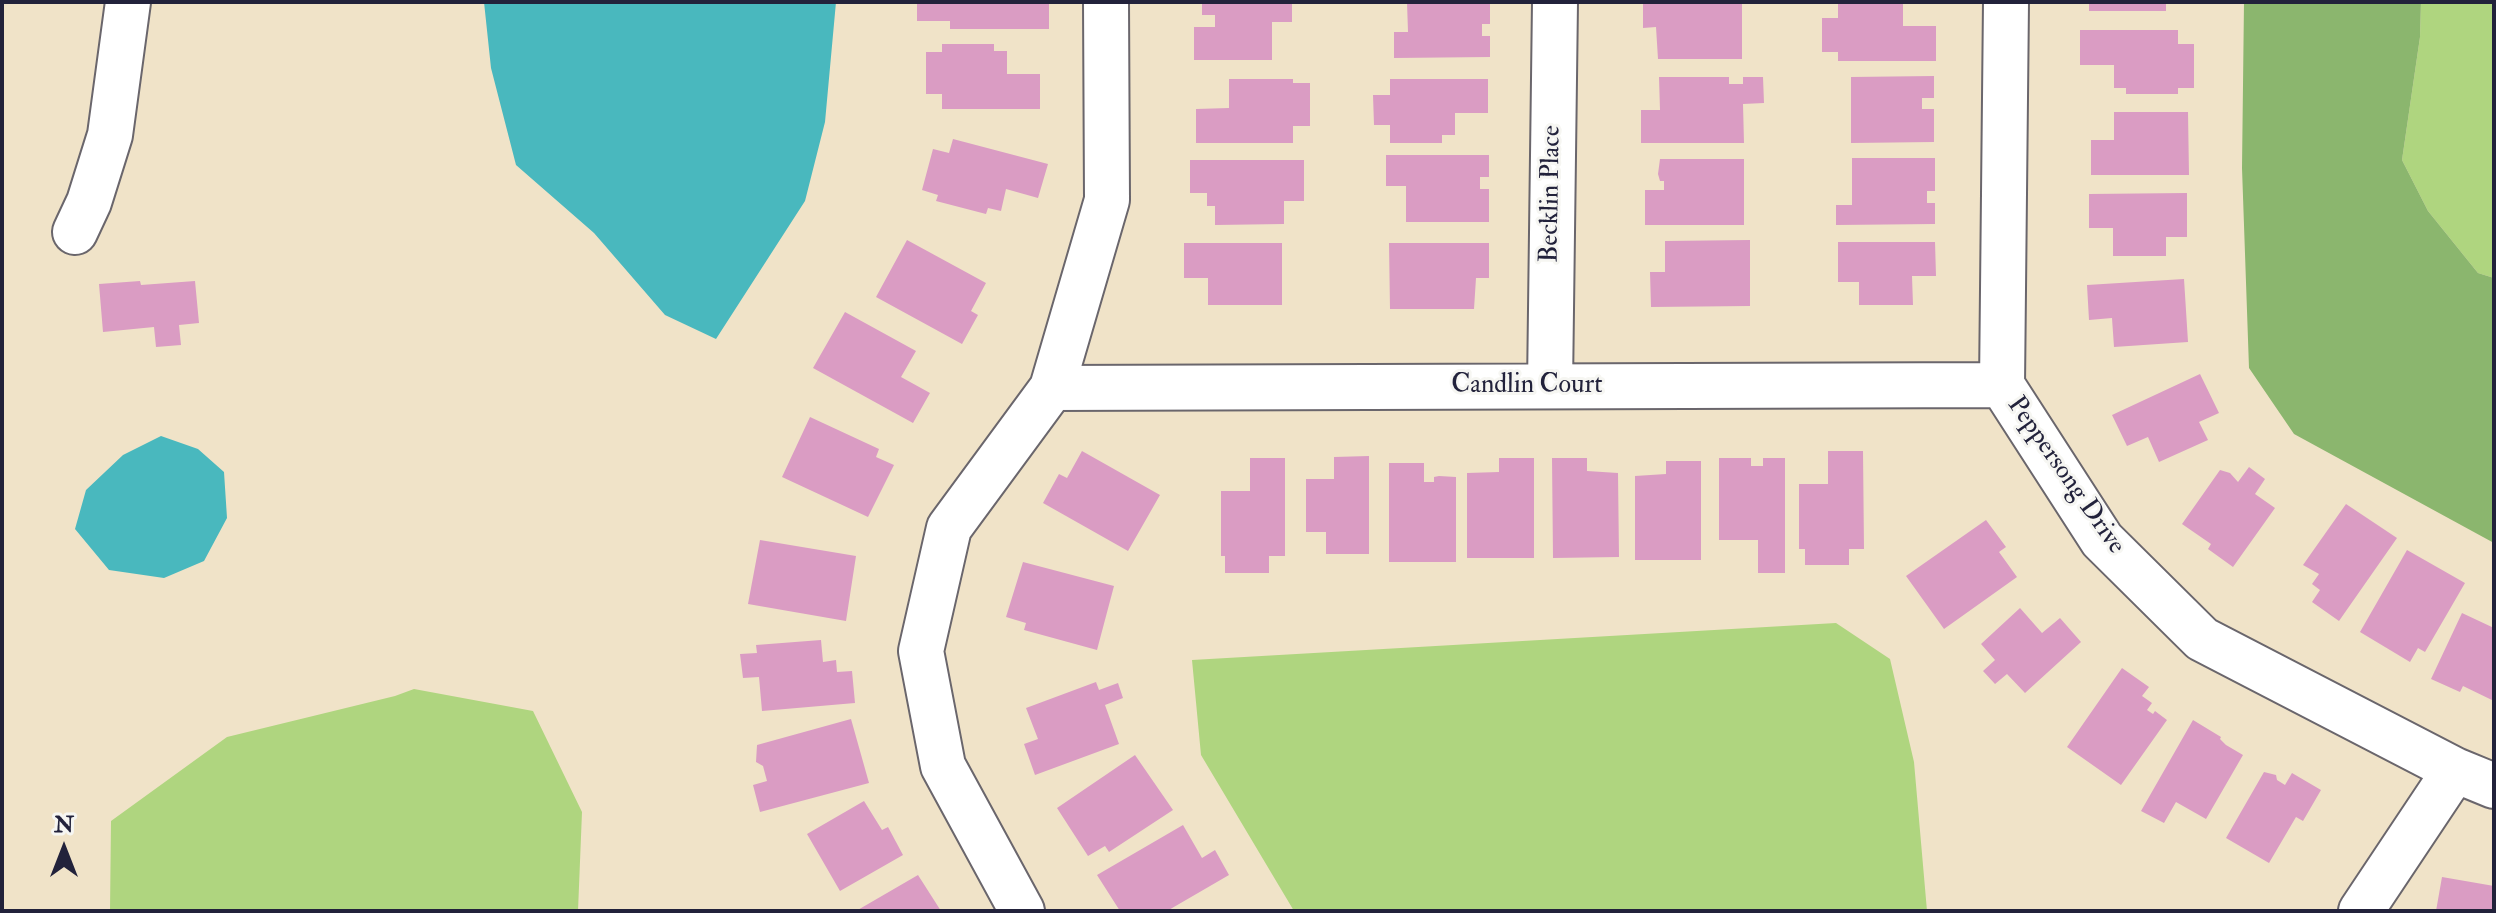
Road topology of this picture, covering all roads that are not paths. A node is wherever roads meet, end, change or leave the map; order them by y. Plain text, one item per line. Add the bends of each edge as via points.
1 (128, 2) edge
2 (1106, 2) edge
3 (1555, 2) edge
4 (2006, 2) edge
5 (75, 232) dead end
6 (2002, 385) junction
7 (1550, 386) junction
8 (1052, 388) junction
9 (2474, 778) edge
10 (1022, 911) edge
11 (2361, 911) edge

1 - 5 street via 110,135
2 - 8 street via 1107,200
3 - 7 street, Becklin Place
4 - 6 street, Peppersong Drive
6 - 7 street, Candlin Court
6 - 9 street, Peppersong Drive via 2102,540 2202,639
7 - 8 street, Candlin Court
8 - 10 street via 949,528 921,651 943,766
9 - 11 street

